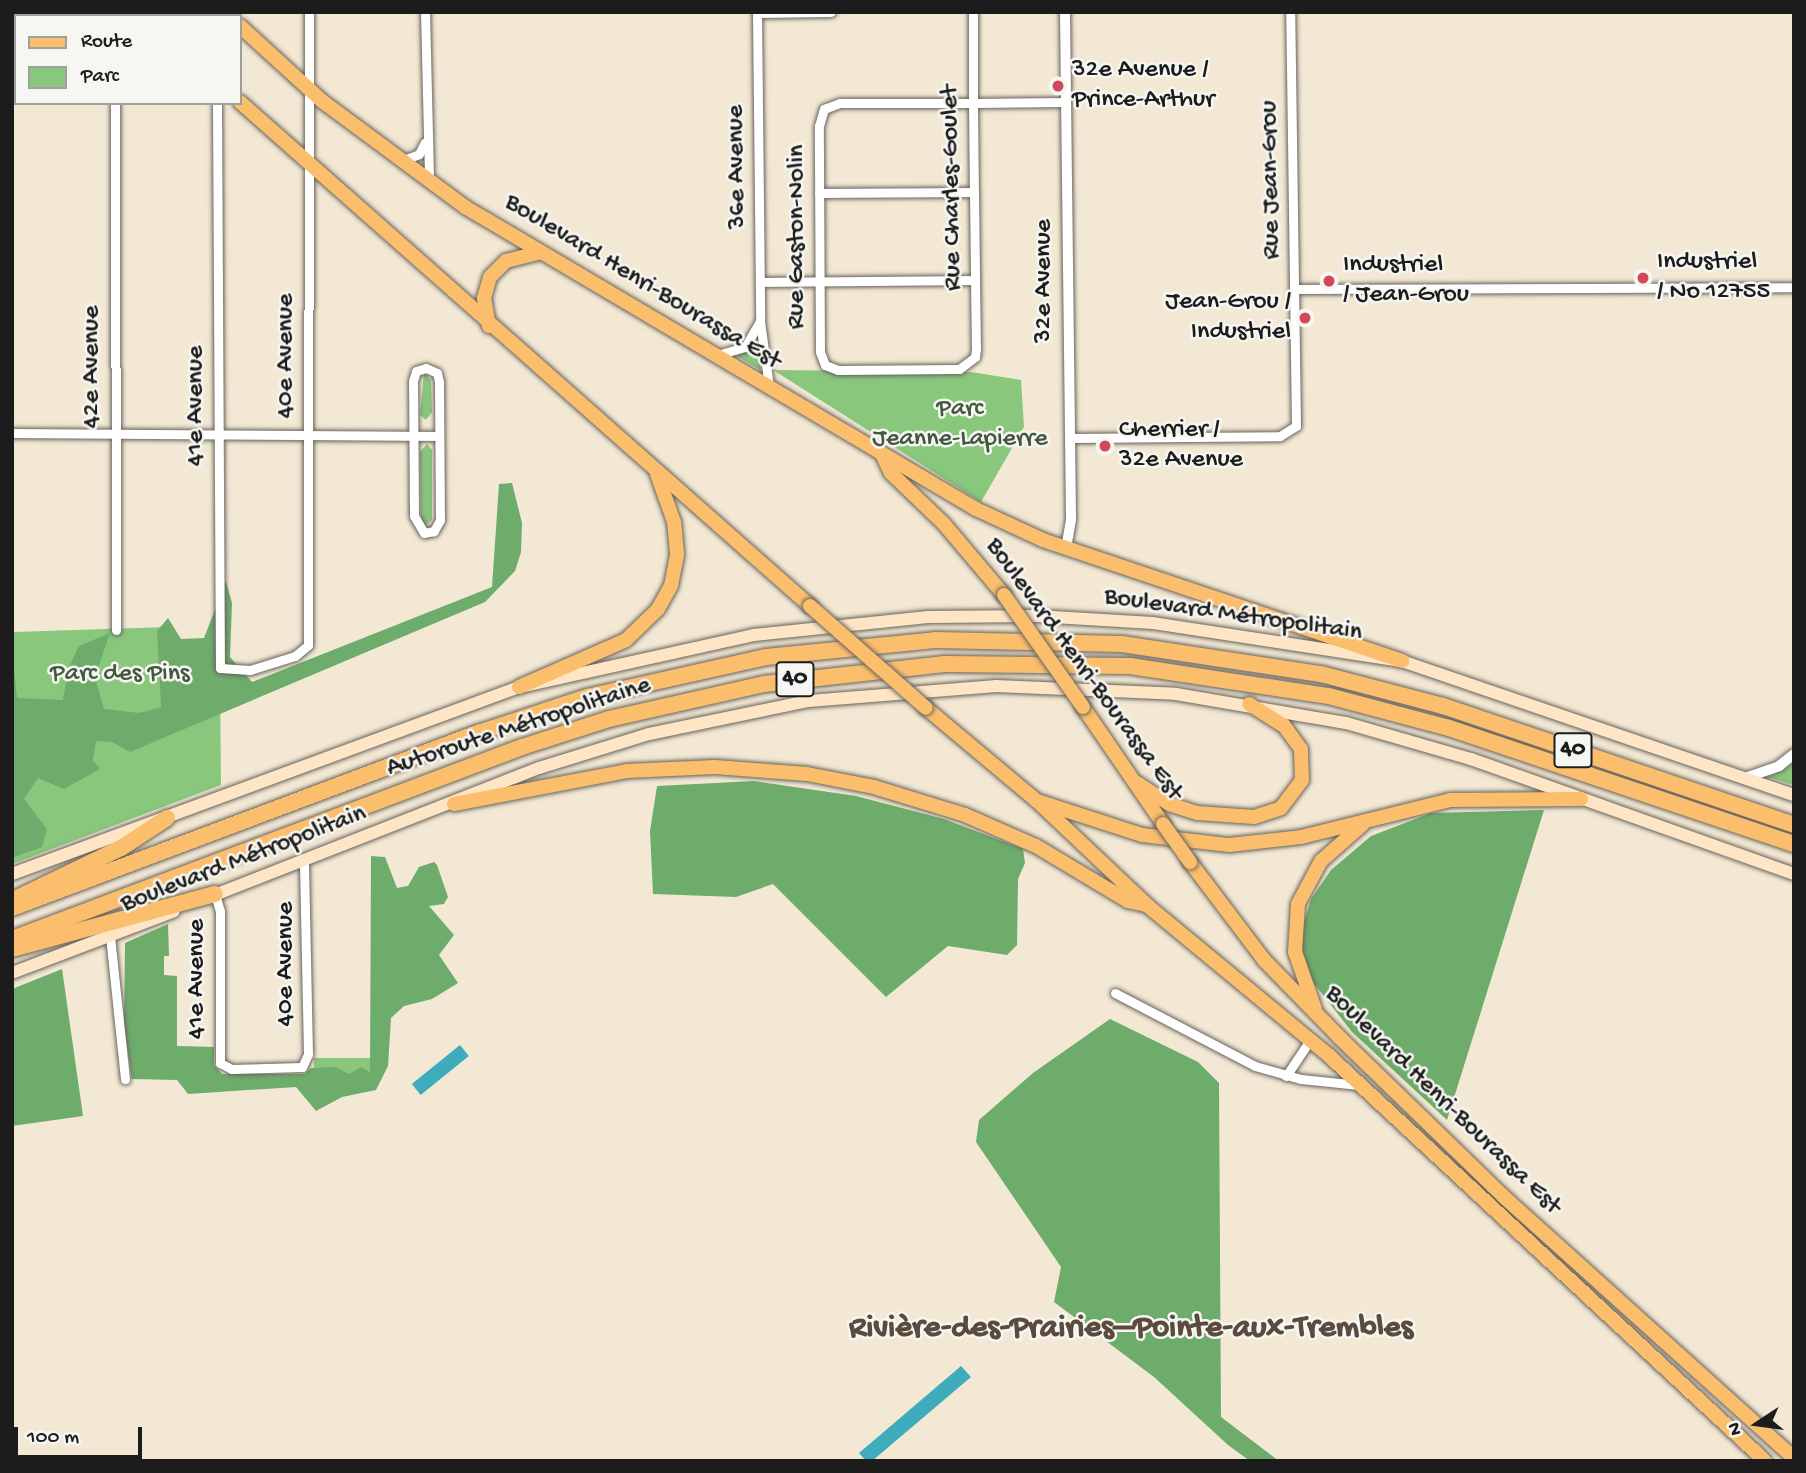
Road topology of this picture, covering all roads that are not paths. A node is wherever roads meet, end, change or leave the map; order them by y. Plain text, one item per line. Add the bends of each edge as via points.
1 (309, 12) edge
2 (425, 12) edge
3 (817, 12) edge
4 (831, 12) edge
5 (973, 12) edge
6 (1065, 12) edge
7 (1290, 12) edge
8 (757, 13) edge
9 (242, 28) edge
10 (308, 88) junction
11 (1066, 102) junction
12 (973, 103) junction
13 (242, 104) edge
14 (115, 105) edge
15 (217, 105) edge
16 (426, 140) junction
17 (401, 161) junction
18 (308, 162) junction
19 (429, 181) junction
20 (974, 192) junction
21 (819, 193) junction
22 (541, 252) junction
23 (975, 280) junction
24 (820, 281) junction
25 (760, 282) junction
26 (1794, 287) edge
27 (1295, 289) junction
28 (760, 321) junction
29 (489, 326) junction
30 (717, 355) junction
31 (825, 365) joint
32 (769, 387) junction
33 (12, 433) edge
34 (114, 433) junction
35 (218, 434) junction
36 (413, 434) junction
37 (307, 435) junction
38 (439, 436) junction
39 (1069, 438) junction
40 (881, 453) junction
41 (656, 472) junction
42 (1066, 548) junction
43 (116, 630) dead end
44 (1402, 661) junction
45 (260, 670) joint
46 (519, 687) junction
47 (1250, 704) junction
48 (1794, 754) edge
49 (1745, 778) junction
50 (1137, 783) junction
51 (1794, 795) edge
52 (1581, 799) junction
53 (1037, 802) junction
54 (454, 804) junction
55 (1743, 807) junction
56 (1794, 817) edge
57 (167, 818) junction
58 (1368, 820) junction
59 (1794, 825) edge
60 (1741, 826) junction
61 (1794, 844) edge
62 (1794, 852) edge
63 (304, 861) junction
64 (12, 874) edge
65 (1794, 874) edge
66 (215, 894) junction
67 (12, 901) edge
68 (1148, 906) junction
69 (12, 908) edge
70 (110, 936) junction
71 (12, 939) edge
72 (12, 949) edge
73 (12, 973) edge
74 (1115, 993) dead end
75 (1317, 1014) junction
76 (1340, 1038) junction
77 (1310, 1040) junction
78 (221, 1064) joint
79 (1286, 1076) junction
80 (125, 1079) dead end
81 (1360, 1085) junction
82 (1794, 1458) edge
83 (1765, 1461) edge

1 - 10 street, 40e Avenue
2 - 16 street
3 - 4 street
3 - 8 street
5 - 12 street, Rue Charles-Goulet
6 - 11 street, 32e Avenue
7 - 27 street, Rue Jean-Grou
8 - 25 street, 36e Avenue
9 - 10 main road, Boulevard Henri-Bourassa Est
10 - 17 main road, Boulevard Henri-Bourassa Est
10 - 18 street, 40e Avenue
11 - 12 street
11 - 39 street, 32e Avenue
12 - 20 street, Rue Charles-Goulet
12 - 21 street, Rue Gaston-Nolin via 840,103 824,109 819,126
13 - 18 main road, Boulevard Henri-Bourassa Est
14 - 34 street, 42e Avenue
15 - 35 street, 41e Avenue
16 - 17 street via 419,154
16 - 19 street
17 - 19 main road, Boulevard Henri-Bourassa Est
18 - 29 main road, Boulevard Henri-Bourassa Est
18 - 37 street, 40e Avenue
19 - 22 main road, Boulevard Henri-Bourassa Est
20 - 21 street
20 - 23 street, Rue Charles-Goulet
21 - 24 street, Rue Gaston-Nolin
22 - 29 main road via 506,261 491,277 484,298
22 - 30 main road, Boulevard Henri-Bourassa Est
23 - 24 street
23 - 31 street, Rue Charles-Goulet via 976,349 972,362 959,369 838,370
24 - 25 street
24 - 31 street, Rue Gaston-Nolin via 820,352
25 - 28 street, 36e Avenue
26 - 27 street
27 - 39 street, Rue Jean-Grou via 1297,422 1293,430 1280,436
28 - 30 street via 746,347
28 - 32 street, 36e Avenue
29 - 41 main road, Boulevard Henri-Bourassa Est
30 - 32 main road, Boulevard Henri-Bourassa Est
32 - 40 main road, Boulevard Henri-Bourassa Est
33 - 34 street
34 - 35 street
34 - 43 street, 42e Avenue
35 - 37 street
35 - 45 street, 41e Avenue via 220,668
36 - 37 street
36 - 38 street
36 - 38 street via 413,381 416,371 426,368 437,373 439,382
36 - 38 street via 414,516 424,533 434,531 440,520
37 - 45 street, 40e Avenue via 307,645 295,656
39 - 42 street, 32e Avenue via 1071,520
40 - 42 main road via 995,519
40 - 50 main road, Boulevard Henri-Bourassa Est, bridge via 891,473 954,535 1004,595
41 - 46 main road via 673,516 677,545 674,577 659,609 626,640
41 - 53 main road, Boulevard Henri-Bourassa Est, bridge
42 - 44 main road
44 - 46 main road, Boulevard Métropolitain via 1153,624 1037,616 928,617 754,635
44 - 49 main road, Boulevard Métropolitain
46 - 57 main road, Boulevard Métropolitain
47 - 50 main road via 1284,726 1301,749 1302,780 1281,808 1254,817 1197,813 1169,804
47 - 52 main road, Boulevard Métropolitain via 1416,742
47 - 54 main road, Boulevard Métropolitain via 1041,685 858,695 762,709 649,734 539,768
48 - 49 street via 1779,766
49 - 51 main road, Boulevard Métropolitain
50 - 75 main road, Boulevard Henri-Bourassa Est, bridge via 1258,953
52 - 58 main road via 1457,799
52 - 65 main road, Boulevard Métropolitain
53 - 58 main road via 1130,832 1202,844 1287,839
53 - 68 main road, Boulevard Henri-Bourassa Est
54 - 63 main road, Boulevard Métropolitain
54 - 68 main road via 627,771 715,767 807,774 874,787 965,815 1036,846 1128,901
55 - 56 highway
55 - 59 highway, Autoroute Métropolitaine / 40
55 - 69 highway, Autoroute Métropolitaine / 40 via 1443,706 1299,669 1122,644 924,641 743,661 576,700
57 - 64 main road, Boulevard Métropolitain
57 - 67 highway via 121,848 55,876
58 - 75 main road via 1321,861 1298,904 1295,952
60 - 61 highway, Autoroute Métropolitaine / 40
60 - 62 highway
60 - 71 highway, Autoroute Métropolitaine / 40 via 1449,728 1296,689 1130,666 920,665 764,684 609,719 522,747
63 - 66 main road, Boulevard Métropolitain
63 - 78 street, 40e Avenue via 308,884 305,1066 232,1069
66 - 70 main road, Boulevard Métropolitain
66 - 72 highway
66 - 78 street, 41e Avenue via 220,911
68 - 77 main road, Boulevard Henri-Bourassa Est
70 - 73 main road, Boulevard Métropolitain
70 - 80 street
74 - 79 street via 1249,1064
75 - 76 main road, Boulevard Henri-Bourassa Est
76 - 77 main road
76 - 82 main road, Boulevard Henri-Bourassa Est via 1504,1197
77 - 79 street
77 - 81 main road, Boulevard Henri-Bourassa Est
79 - 81 street
81 - 83 main road, Boulevard Henri-Bourassa Est

